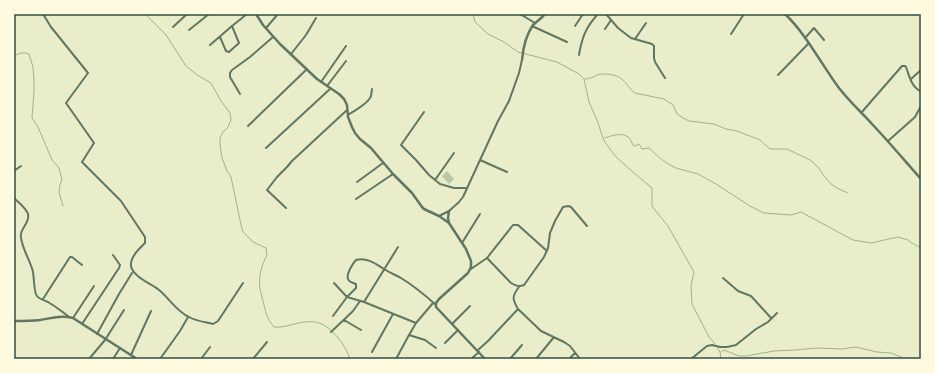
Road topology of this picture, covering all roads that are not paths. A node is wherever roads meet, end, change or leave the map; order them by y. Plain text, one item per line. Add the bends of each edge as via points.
1 (43, 14) edge
2 (187, 14) edge
3 (209, 14) edge
4 (247, 14) edge
5 (256, 14) edge
6 (278, 14) edge
7 (520, 14) edge
8 (545, 14) edge
9 (583, 14) edge
10 (598, 14) edge
11 (606, 14) edge
12 (744, 14) edge
13 (785, 14) edge
14 (316, 18) dead end
15 (611, 20) junction
16 (646, 23) dead end
17 (535, 24) junction
18 (232, 26) junction
19 (532, 26) junction
20 (575, 26) dead end
21 (173, 27) dead end
22 (266, 28) junction
23 (605, 28) dead end
24 (189, 30) dead end
25 (732, 34) dead end
26 (220, 36) junction
27 (272, 37) junction
28 (805, 38) junction
29 (635, 39) junction
30 (824, 40) dead end
31 (567, 42) dead end
32 (809, 43) junction
33 (210, 45) dead end
34 (346, 46) dead end
35 (290, 54) junction
36 (579, 55) dead end
37 (522, 60) joint
38 (346, 61) dead end
39 (307, 70) junction
40 (921, 70) edge
41 (778, 74) dead end
42 (665, 78) dead end
43 (911, 79) junction
44 (321, 82) junction
45 (329, 87) junction
46 (372, 90) dead end
47 (921, 90) edge
48 (240, 94) dead end
49 (921, 106) edge
50 (347, 110) junction
51 (424, 112) dead end
52 (861, 113) junction
53 (348, 115) junction
54 (248, 126) dead end
55 (888, 141) junction
56 (266, 148) dead end
57 (454, 154) dead end
58 (480, 160) junction
59 (383, 163) junction
60 (20, 166) dead end
61 (14, 172) edge
62 (507, 172) dead end
63 (393, 174) junction
64 (921, 179) edge
65 (435, 180) junction
66 (357, 182) dead end
67 (265, 188) dead end
68 (467, 188) junction
69 (267, 190) junction
70 (14, 198) edge
71 (356, 199) dead end
72 (286, 208) dead end
73 (449, 211) junction
74 (480, 214) dead end
75 (439, 216) junction
76 (449, 223) junction
77 (587, 226) dead end
78 (462, 243) junction
79 (398, 247) dead end
80 (547, 251) junction
81 (113, 255) dead end
82 (487, 258) junction
83 (82, 265) dead end
84 (471, 269) junction
85 (384, 270) junction
86 (132, 273) dead end
87 (723, 278) dead end
88 (243, 283) dead end
89 (334, 284) dead end
90 (94, 286) dead end
91 (519, 287) junction
92 (347, 297) junction
93 (43, 299) junction
94 (360, 301) junction
95 (364, 302) junction
96 (434, 304) junction
97 (470, 306) dead end
98 (518, 309) junction
99 (124, 310) dead end
100 (150, 311) dead end
101 (777, 313) dead end
102 (393, 314) junction
103 (333, 316) dead end
104 (68, 317) junction
105 (188, 317) junction
106 (73, 318) junction
107 (771, 318) junction
108 (14, 320) edge
109 (344, 320) junction
110 (416, 323) junction
111 (82, 324) junction
112 (452, 324) junction
113 (361, 330) dead end
114 (458, 330) junction
115 (331, 332) dead end
116 (97, 334) junction
117 (409, 335) junction
118 (554, 338) junction
119 (105, 340) junction
120 (267, 342) dead end
121 (445, 343) dead end
122 (522, 345) dead end
123 (210, 347) dead end
124 (120, 348) junction
125 (436, 348) dead end
126 (372, 352) dead end
127 (478, 352) junction
128 (575, 353) junction
129 (131, 355) junction
130 (89, 359) edge
131 (113, 359) edge
132 (137, 359) edge
133 (160, 359) edge
134 (201, 359) edge
135 (253, 359) edge
136 (396, 359) edge
137 (471, 359) edge
138 (485, 359) edge
139 (510, 359) edge
140 (536, 359) edge
141 (569, 359) edge
142 (580, 359) edge
143 (691, 359) edge

1 - 105 street via 88,73 66,103 94,143 82,162 121,201 145,237 145,243 132,259 131,267 138,276 159,290
2 - 21 street
3 - 24 street
4 - 18 street
5 - 22 street
6 - 22 street
7 - 17 street
8 - 17 street
9 - 20 street
10 - 36 street via 584,34
11 - 15 street
12 - 25 street
13 - 28 street
14 - 35 street
15 - 23 street
15 - 29 street
16 - 29 street
17 - 19 street
18 - 26 street
18 - 26 street via 239,43 229,52 226,51
19 - 31 street
19 - 37 street
22 - 27 street
26 - 33 street
27 - 35 street
27 - 48 street via 230,73
28 - 30 street via 814,28
28 - 32 street
29 - 42 street via 654,46 655,62
32 - 41 street
32 - 52 street via 839,88
34 - 44 street
35 - 39 street
37 - 58 street via 509,101
38 - 45 street
39 - 44 street
39 - 54 street
40 - 43 street
43 - 47 street via 914,86
43 - 52 street via 906,67 902,66
44 - 45 street
45 - 50 street via 344,99
45 - 56 street
46 - 53 street via 370,99
49 - 55 street via 915,117
50 - 53 street
50 - 69 street via 292,161
51 - 65 street via 401,145
52 - 55 street
53 - 59 street via 355,133
55 - 64 street
57 - 65 street
58 - 62 street
58 - 68 street
59 - 63 street
59 - 66 street
60 - 61 street
63 - 71 street
63 - 75 street via 424,209
65 - 68 street via 454,188
67 - 69 street
68 - 73 street via 463,197
69 - 72 street
70 - 93 street via 28,213 28,220 20,234 21,242 33,270 35,294
73 - 75 street
73 - 76 street
74 - 78 street
75 - 76 street
76 - 78 street
77 - 80 street via 571,207 563,206 550,233
78 - 84 street via 471,261
79 - 85 street
80 - 82 street via 515,224
80 - 91 street via 529,279
81 - 111 street via 120,265 119,268
82 - 84 street
82 - 91 street via 511,283
83 - 93 street via 70,257
84 - 96 street
85 - 92 street via 373,262 356,260 348,279 356,284 356,288
85 - 95 street
85 - 96 street via 401,278
86 - 116 street
87 - 107 street via 738,291 751,296
88 - 105 street via 215,323
89 - 92 street
90 - 106 street
91 - 98 street via 514,293 514,302
92 - 94 street
92 - 103 street
93 - 104 street
94 - 95 street
94 - 109 street
95 - 102 street
96 - 110 street
96 - 112 street
97 - 112 street
98 - 118 street via 541,331
98 - 127 street
99 - 119 street
100 - 129 street
101 - 107 street
102 - 110 street
102 - 126 street
104 - 106 street
104 - 108 street
105 - 133 street
106 - 111 street
107 - 143 street via 736,345 707,346
109 - 113 street
109 - 115 street
110 - 117 street
111 - 116 street
112 - 114 street
114 - 121 street
114 - 127 street
116 - 119 street
117 - 125 street via 425,340
117 - 136 street
118 - 128 street via 570,346
118 - 140 street
119 - 124 street
119 - 130 street
120 - 135 street
122 - 139 street
123 - 134 street
124 - 129 street
124 - 131 street
127 - 137 street
127 - 138 street
128 - 141 street
128 - 142 street
129 - 132 street

